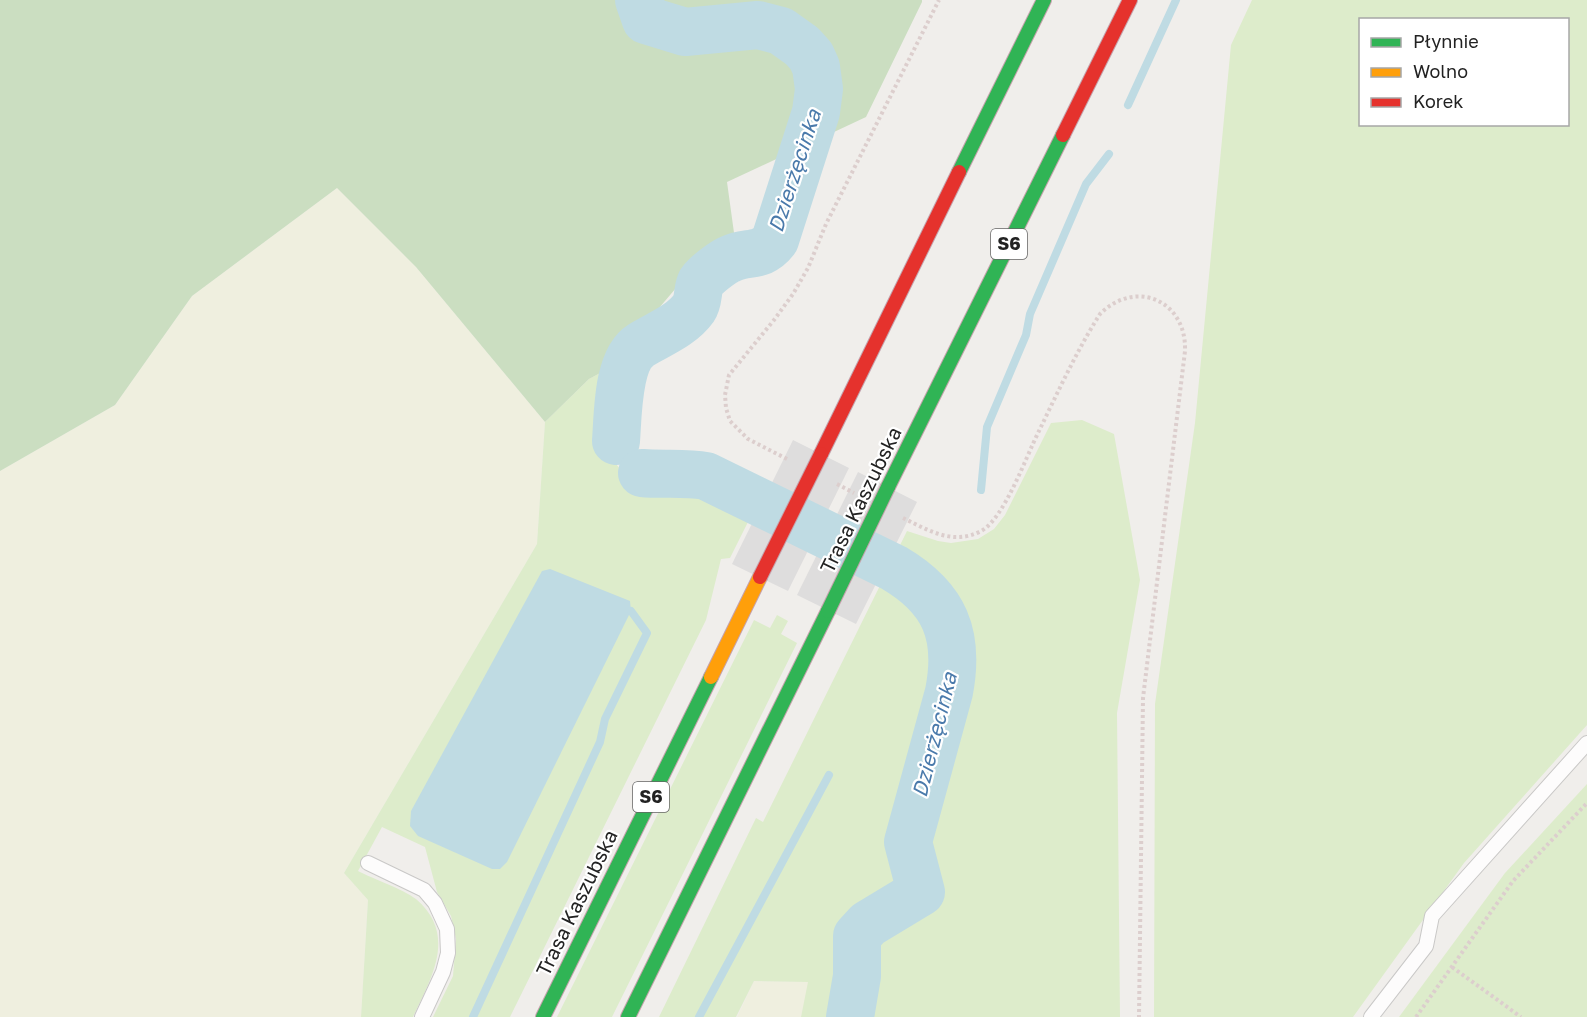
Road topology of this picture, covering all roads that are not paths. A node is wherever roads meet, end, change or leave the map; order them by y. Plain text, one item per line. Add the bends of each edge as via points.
1 (1044, 0) edge
2 (1130, 0) edge
3 (1587, 743) edge
4 (368, 863) dead end
5 (422, 1017) edge
6 (543, 1017) edge
7 (628, 1017) edge
8 (1371, 1017) edge

1 - 6 highway, Trasa Kaszubska / S6, bridge
2 - 7 highway, Trasa Kaszubska / S6, bridge
3 - 8 lane via 1432,916 1426,946
4 - 5 lane via 424,890 447,929 448,953

